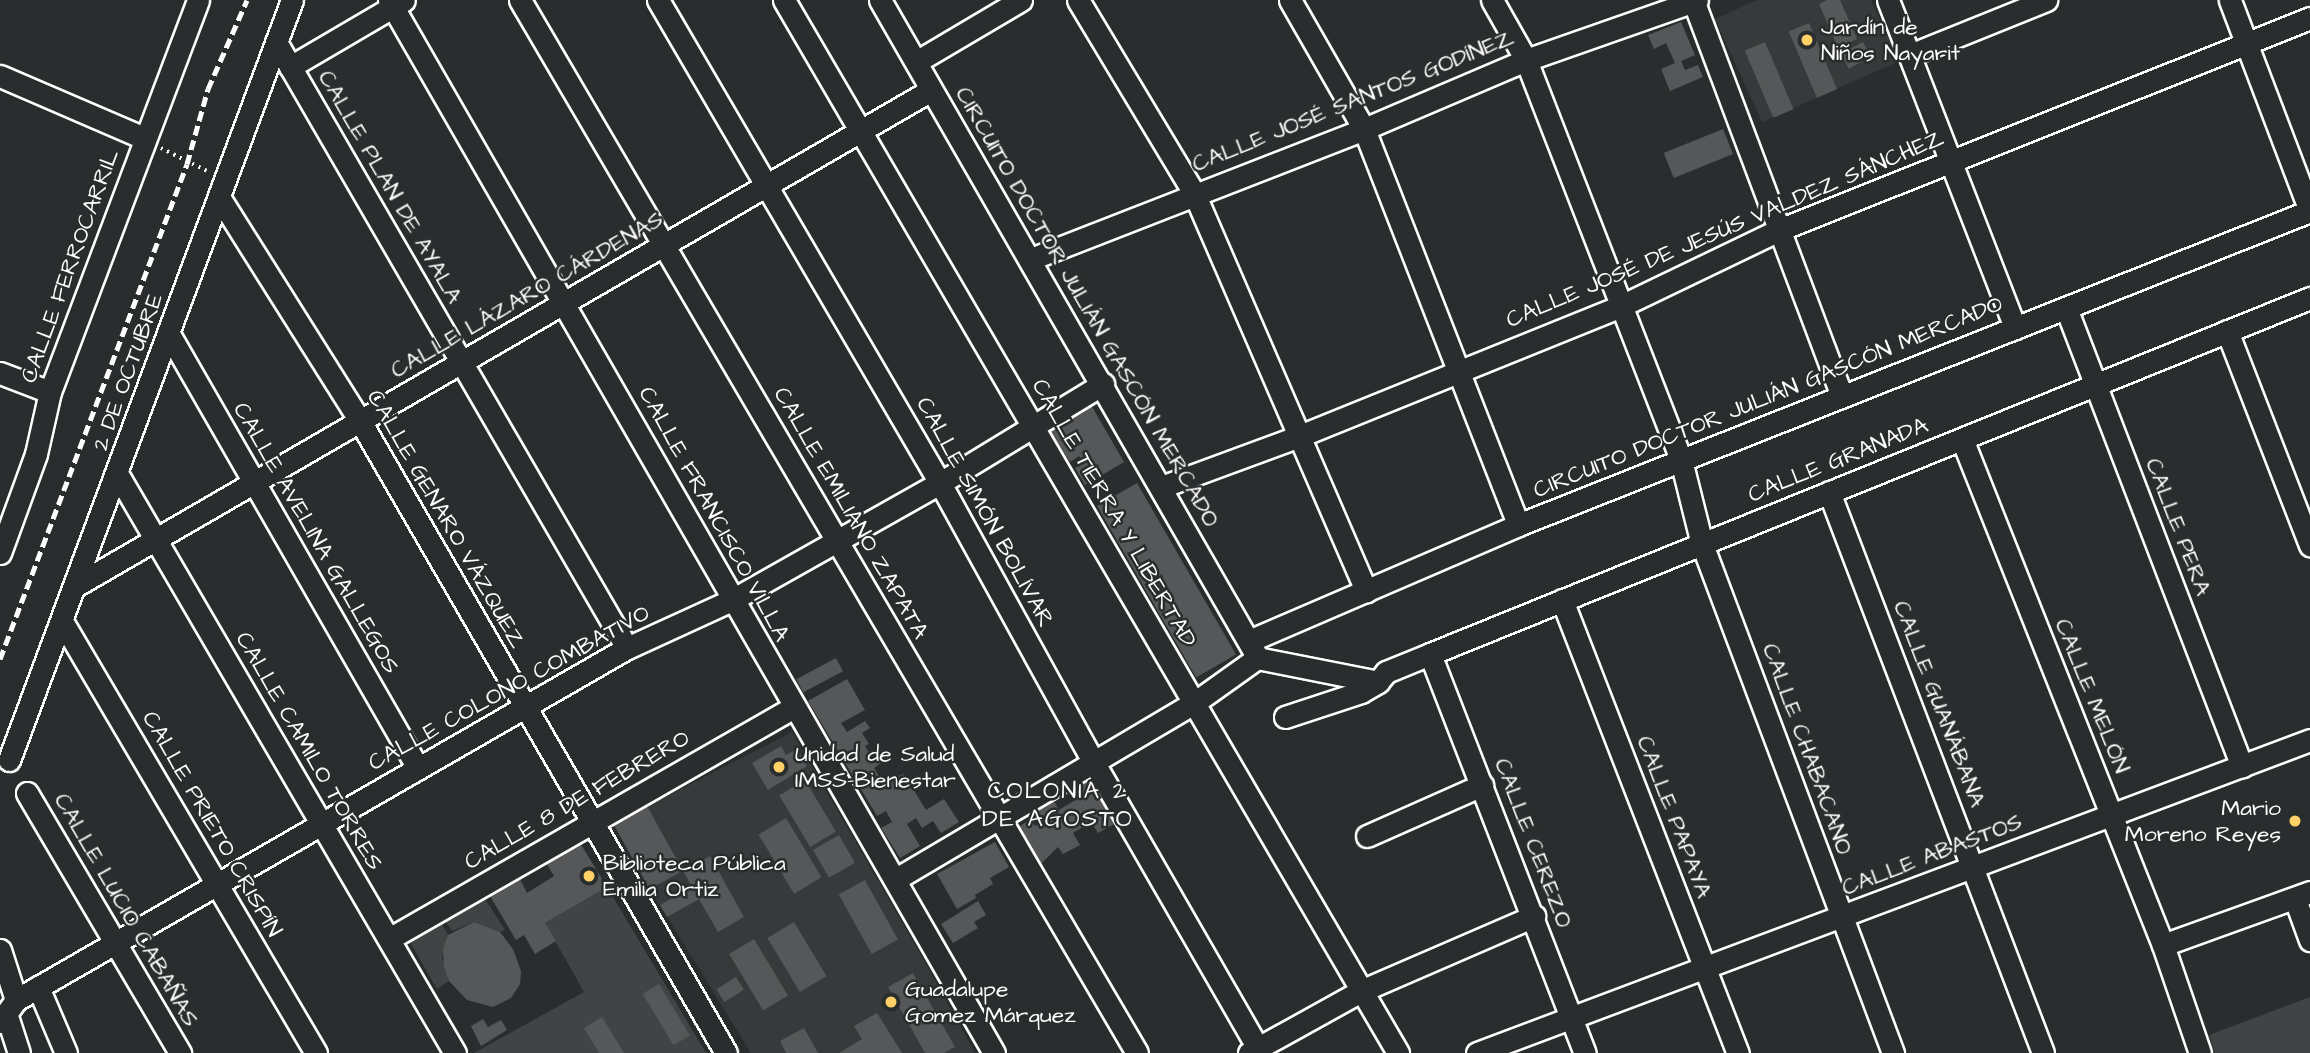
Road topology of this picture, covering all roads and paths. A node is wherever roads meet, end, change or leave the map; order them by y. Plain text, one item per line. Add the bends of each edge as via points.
1 (198, 0) edge
2 (292, 0) edge
3 (520, 0) edge
4 (658, 0) edge
5 (784, 0) edge
6 (880, 0) edge
7 (1021, 0) edge
8 (1078, 0) edge
9 (1290, 0) edge
10 (1492, 0) edge
11 (1694, 0) edge
12 (1888, 0) edge
13 (2046, 0) edge
14 (2230, 0) edge
15 (396, 2) edge
16 (2310, 18) edge
17 (276, 42) junction
18 (2247, 43) junction
19 (1910, 55) junction
20 (1526, 60) junction
21 (916, 62) junction
22 (290, 67) junction
23 (0, 76) edge
24 (932, 90) junction
25 (1364, 129) junction
26 (862, 130) junction
27 (144, 138) junction
28 (1951, 161) junction
29 (228, 177) junction
30 (766, 186) junction
31 (1194, 193) junction
32 (219, 197) junction
33 (2310, 211) edge
34 (1779, 230) junction
35 (663, 246) junction
36 (1031, 259) junction
37 (2310, 298) edge
38 (565, 302) junction
39 (1621, 306) junction
40 (2066, 308) junction
41 (2015, 328) junction
42 (2227, 331) junction
43 (169, 334) junction
44 (461, 363) junction
45 (1457, 370) junction
46 (0, 373) edge
47 (1103, 384) junction
48 (2095, 385) junction
49 (50, 392) junction
50 (1842, 396) junction
51 (360, 421) junction
52 (1034, 426) junction
53 (1297, 437) junction
54 (1962, 439) junction
55 (1681, 460) junction
56 (118, 475) junction
57 (254, 483) junction
58 (940, 483) junction
59 (1161, 487) junction
60 (1829, 492) junction
61 (1518, 525) junction
62 (836, 539) junction
63 (156, 540) junction
64 (1702, 544) junction
65 (2310, 545) edge
66 (0, 552) edge
67 (75, 586) junction
68 (1366, 592) junction
69 (732, 600) junction
70 (1562, 600) junction
71 (62, 621) junction
72 (626, 648) junction
73 (1253, 649) junction
74 (1430, 654) junction
75 (1382, 677) junction
76 (1194, 703) junction
77 (525, 707) junction
78 (792, 708) junction
79 (1285, 717) dead end
80 (2310, 740) edge
81 (9, 760) dead end
82 (1094, 763) junction
83 (2242, 766) junction
84 (418, 768) junction
85 (1482, 785) junction
86 (27, 793) dead end
87 (2111, 815) junction
88 (999, 820) junction
89 (593, 821) junction
90 (321, 824) junction
91 (1367, 836) dead end
92 (1974, 867) junction
93 (896, 879) junction
94 (216, 884) junction
95 (2302, 895) edge
96 (1534, 916) junction
97 (1841, 918) junction
98 (389, 939) junction
99 (2310, 940) edge
100 (115, 943) junction
101 (2162, 945) junction
102 (0, 950) edge
103 (1705, 969) junction
104 (38, 987) junction
105 (1361, 991) junction
106 (7, 1012) edge
107 (1572, 1020) junction
108 (1256, 1051) edge
109 (19, 1053) edge
110 (66, 1053) edge
111 (180, 1053) edge
112 (316, 1053) edge
113 (455, 1053) edge
114 (726, 1053) edge
115 (994, 1053) edge
116 (1137, 1053) edge
117 (1398, 1053) edge
118 (1478, 1053) edge
119 (1585, 1053) edge
120 (1738, 1053) edge
121 (1892, 1053) edge
122 (2043, 1053) edge
123 (2200, 1053) edge

1 - 27 street, CALLE FERROCARRIL
2 - 17 street, 2 DE OCTUBRE
3 - 35 street, CALLE EMILIANO ZAPATA
4 - 30 street, CALLE SIMÓN BOLÍVAR
5 - 26 street, CALLE TIERRA Y LIBERTAD
6 - 21 street, CIRCUITO DOCTOR JULIÁN GASCÓN MERCADO
7 - 21 street
8 - 31 street
9 - 25 street
10 - 20 street, CALLE CHABACANO
11 - 20 street, CALLE JOSÉ SANTOS GODÍNEZ
11 - 34 street
12 - 19 street
13 - 19 street
14 - 18 street
15 - 22 street
15 - 38 street, CALLE FRANCISCO VILLA
16 - 18 street, CALLE JOSÉ DE JESÚS VALDEZ SÁNCHEZ
17 - 22 street, CALLE PLAN DE AYALA
17 - 29 street, 2 DE OCTUBRE
18 - 28 street, CALLE JOSÉ DE JESÚS VALDEZ SÁNCHEZ
18 - 33 street
19 - 28 street
20 - 25 street, CALLE JOSÉ SANTOS GODÍNEZ
20 - 39 street, CALLE CHABACANO
21 - 24 street, CIRCUITO DOCTOR JULIÁN GASCÓN MERCADO
22 - 44 street, CALLE PLAN DE AYALA
23 - 27 street
24 - 26 street, CALLE LÁZARO CÁRDENAS
24 - 36 street, CIRCUITO DOCTOR JULIÁN GASCÓN MERCADO
25 - 31 street, CALLE JOSÉ SANTOS GODÍNEZ
25 - 45 street
26 - 30 street, CALLE LÁZARO CÁRDENAS
26 - 52 street, CALLE TIERRA Y LIBERTAD
27 - 29 path via 187,164
27 - 49 street, CALLE FERROCARRIL
28 - 34 street, CALLE JOSÉ DE JESÚS VALDEZ SÁNCHEZ
28 - 41 street
29 - 32 street, 2 DE OCTUBRE
30 - 35 street, CALLE LÁZARO CÁRDENAS
30 - 58 street, CALLE SIMÓN BOLÍVAR
31 - 36 street, CALLE JOSÉ SANTOS GODÍNEZ
31 - 53 street
32 - 43 street, 2 DE OCTUBRE
32 - 51 street, CALLE GENARO VÁZQUEZ
33 - 40 street, CIRCUITO DOCTOR JULIÁN GASCÓN MERCADO
34 - 39 street, CALLE JOSÉ DE JESÚS VALDEZ SÁNCHEZ
34 - 50 street
35 - 38 street, CALLE LÁZARO CÁRDENAS
35 - 62 street, CALLE EMILIANO ZAPATA
36 - 47 street, CIRCUITO DOCTOR JULIÁN GASCÓN MERCADO
37 - 42 street, CALLE GRANADA
38 - 44 street, CALLE LÁZARO CÁRDENAS
38 - 69 street, CALLE FRANCISCO VILLA
39 - 45 street, CALLE JOSÉ DE JESÚS VALDEZ SÁNCHEZ
39 - 55 street, CALLE CHABACANO
40 - 41 street, CIRCUITO DOCTOR JULIÁN GASCÓN MERCADO
40 - 48 street, CALLE PERA
41 - 50 street, CIRCUITO DOCTOR JULIÁN GASCÓN MERCADO
42 - 48 street, CALLE GRANADA
42 - 65 street
43 - 56 street, 2 DE OCTUBRE
43 - 57 street, CALLE AVELINA GALLEGOS
44 - 51 street, CALLE LÁZARO CÁRDENAS
44 - 72 street, CALLE PLAN DE AYALA
45 - 53 street, CALLE JOSÉ DE JESÚS VALDEZ SÁNCHEZ
45 - 61 street
46 - 49 street
47 - 52 street, CALLE COLONO COMBATIVO
47 - 59 street, CIRCUITO DOCTOR JULIÁN GASCÓN MERCADO
48 - 54 street, CALLE GRANADA
48 - 83 street, CALLE PERA
49 - 66 street, CALLE FERROCARRIL via 36,454
50 - 55 street, CIRCUITO DOCTOR JULIÁN GASCÓN MERCADO
51 - 57 street, CALLE LÁZARO CÁRDENAS
51 - 77 street, CALLE GENARO VÁZQUEZ
52 - 58 street, CALLE COLONO COMBATIVO
52 - 76 street, CALLE TIERRA Y LIBERTAD
53 - 59 street, CALLE JOSÉ DE JESÚS VALDEZ SÁNCHEZ
53 - 68 street
54 - 60 street, CALLE GRANADA
54 - 87 street, CALLE MELÓN
55 - 61 street, CIRCUITO DOCTOR JULIÁN GASCÓN MERCADO
55 - 64 street, CALLE CHABACANO
56 - 63 street, CALLE CAMILO TORRES
56 - 67 street, 2 DE OCTUBRE
57 - 63 street, CALLE LÁZARO CÁRDENAS
57 - 84 street, CALLE AVELINA GALLEGOS
58 - 62 street, CALLE COLONO COMBATIVO
58 - 82 street, CALLE SIMÓN BOLÍVAR
59 - 73 street, CIRCUITO DOCTOR JULIÁN GASCÓN MERCADO
60 - 64 street, CALLE GRANADA
60 - 92 street, CALLE GUANÁBANA
61 - 68 street, CIRCUITO DOCTOR JULIÁN GASCÓN MERCADO
62 - 69 street, CALLE COLONO COMBATIVO
62 - 88 street, CALLE EMILIANO ZAPATA
63 - 67 street, CALLE LÁZARO CÁRDENAS
63 - 90 street, CALLE CAMILO TORRES
64 - 70 street, CALLE GRANADA
64 - 97 street, CALLE CHABACANO
67 - 71 street, 2 DE OCTUBRE
68 - 73 street, CIRCUITO DOCTOR JULIÁN GASCÓN MERCADO
69 - 72 street, CALLE COLONO COMBATIVO
69 - 78 street, CALLE FRANCISCO VILLA
70 - 74 street, CALLE GRANADA
70 - 103 street, CALLE PAPAYA
71 - 81 street, 2 DE OCTUBRE
71 - 94 street, CALLE PRIETO CRISPÍN
72 - 77 street, CALLE COLONO COMBATIVO
73 - 75 street
73 - 76 street
74 - 75 street, CALLE GRANADA
74 - 85 street, CALLE CEREZO
75 - 79 street, CALLE GRANADA via 1361,692
76 - 82 street
76 - 105 street, CALLE TIERRA Y LIBERTAD
77 - 84 street, CALLE COLONO COMBATIVO
77 - 89 street, CALLE GENARO VÁZQUEZ
78 - 89 street, CALLE 8 DE FEBRERO
78 - 93 street, CALLE FRANCISCO VILLA
80 - 83 street, CALLE ABASTOS
82 - 88 street
82 - 108 street, CALLE SIMÓN BOLÍVAR
83 - 87 street, CALLE ABASTOS
84 - 90 street, CALLE COLONO COMBATIVO
85 - 91 street
85 - 96 street, CALLE CEREZO
86 - 100 street, CALLE LUCIO CABAÑAS
87 - 92 street, CALLE ABASTOS
87 - 101 street, CALLE MELÓN
88 - 93 street
88 - 116 street, CALLE EMILIANO ZAPATA
89 - 98 street, CALLE 8 DE FEBRERO
89 - 114 street, CALLE GENARO VÁZQUEZ
90 - 94 street, CALLE COLONO COMBATIVO
90 - 98 street, CALLE CAMILO TORRES
92 - 97 street, CALLE ABASTOS
92 - 122 street, CALLE GUANÁBANA
93 - 115 street, CALLE FRANCISCO VILLA
94 - 100 street, CALLE COLONO COMBATIVO
94 - 112 street, CALLE PRIETO CRISPÍN
95 - 99 street
95 - 101 street
96 - 105 street
96 - 107 street, CALLE CEREZO
97 - 103 street, CALLE ABASTOS
97 - 121 street, CALLE CHABACANO
98 - 113 street, CALLE CAMILO TORRES
100 - 104 street, CALLE COLONO COMBATIVO
100 - 111 street, CALLE LUCIO CABAÑAS
101 - 123 street, CALLE MELÓN
102 - 106 street
103 - 107 street, CALLE ABASTOS
103 - 120 street, CALLE PAPAYA
104 - 106 street, CALLE COLONO COMBATIVO
104 - 110 street
105 - 108 street
105 - 117 street, CALLE TIERRA Y LIBERTAD
106 - 109 street
107 - 118 street, CALLE ABASTOS
107 - 119 street, CALLE CEREZO

